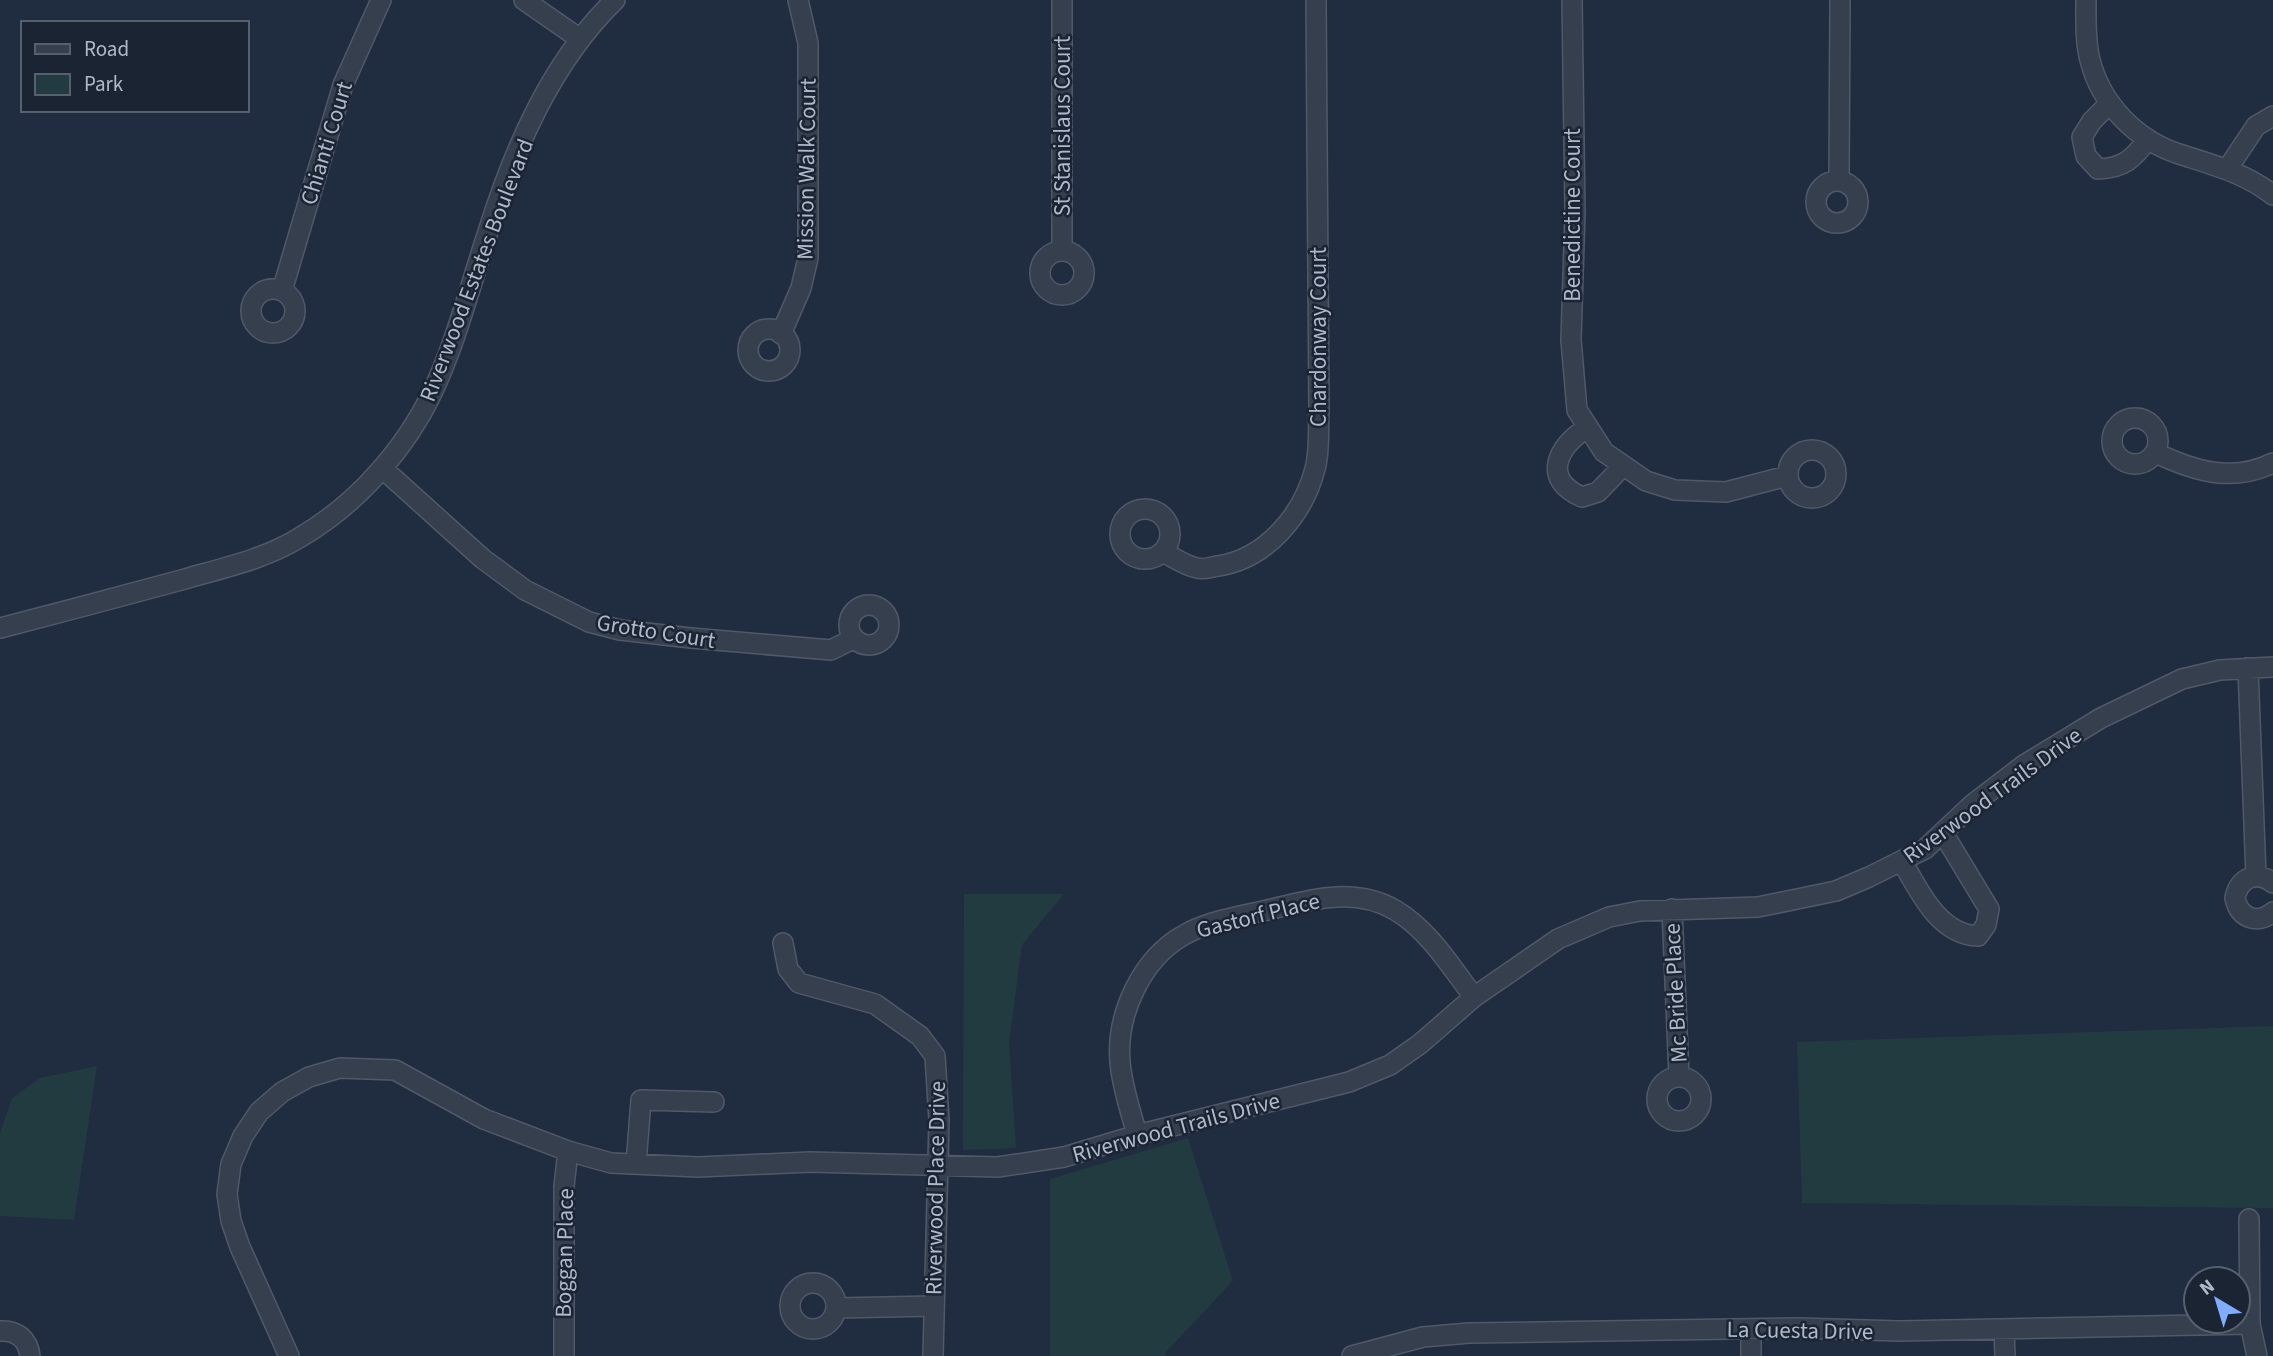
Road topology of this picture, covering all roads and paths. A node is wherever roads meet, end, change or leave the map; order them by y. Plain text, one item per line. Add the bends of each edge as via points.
1 (381, 0) edge
2 (524, 0) edge
3 (615, 0) edge
4 (798, 0) edge
5 (1062, 0) edge
6 (1316, 0) edge
7 (1572, 0) edge
8 (1840, 0) edge
9 (2086, 0) edge
10 (580, 39) junction
11 (2110, 103) junction
12 (2273, 116) edge
13 (2148, 139) junction
14 (2228, 168) junction
15 (1839, 180) dead end
16 (2272, 192) edge
17 (1062, 251) dead end
18 (282, 290) dead end
19 (781, 334) dead end
20 (1588, 427) junction
21 (2156, 453) dead end
22 (2273, 463) edge
23 (1623, 466) junction
24 (382, 468) junction
25 (1787, 476) dead end
26 (1163, 552) dead end
27 (0, 628) edge
28 (853, 639) dead end
29 (2273, 667) edge
30 (2248, 668) junction
31 (1943, 833) junction
32 (1902, 861) junction
33 (2265, 880) edge
34 (1672, 909) junction
35 (2273, 912) edge
36 (783, 943) dead end
37 (1474, 997) junction
38 (1679, 1077) dead end
39 (714, 1102) dead end
40 (1137, 1135) junction
41 (568, 1151) junction
42 (938, 1163) junction
43 (636, 1164) junction
44 (2249, 1219) dead end
45 (2249, 1265) edge
46 (933, 1306) junction
47 (837, 1308) dead end
48 (2182, 1325) edge
49 (1751, 1329) junction
50 (2004, 1329) junction
51 (0, 1331) edge
52 (2252, 1333) edge
53 (30, 1356) edge
54 (289, 1356) edge
55 (564, 1356) edge
56 (933, 1356) edge
57 (1352, 1356) edge
58 (1751, 1356) edge
59 (2005, 1356) edge
60 (2257, 1356) edge

1 - 18 street, Chianti Court via 343,85
2 - 10 street
3 - 10 street, Riverwood Estates Boulevard
4 - 19 street, Mission Walk Court via 808,43 808,258 802,288
5 - 17 street, St Stanislaus Court
6 - 26 street, Chardonway Court via 1316,468 1308,490 1282,529 1249,556 1198,569
7 - 20 street, Benedictine Court via 1575,212 1571,340 1577,410
8 - 15 street
9 - 11 street via 2089,58
10 - 24 street, Riverwood Estates Boulevard via 537,108 496,206 438,378 421,414
11 - 13 street
11 - 13 street via 2082,137 2086,156 2098,169 2118,168 2133,160
12 - 14 street via 2256,126
13 - 14 street via 2176,153
14 - 16 street
20 - 23 street, Benedictine Court via 1604,452
20 - 23 street via 1573,436 1557,463 1557,477 1566,490 1582,497 1598,492
21 - 22 street via 2203,473 2246,472
23 - 25 street, Benedictine Court via 1646,481 1702,493 1726,492
24 - 27 street, Riverwood Estates Boulevard via 328,518 267,553
24 - 28 street, Grotto Court via 483,559 525,590 589,622 620,630 831,650
29 - 30 street, Riverwood Trails Drive
30 - 31 street, Riverwood Trails Drive via 2182,679 2101,718 2024,765
30 - 33 street
31 - 32 street, Riverwood Trails Drive
31 - 32 street via 1989,909 1978,936 1953,932 1930,906
32 - 34 street, Riverwood Trails Drive via 1836,891 1798,900 1758,907
33 - 35 street via 2241,883 2236,890 2237,907 2257,920
34 - 37 street, Riverwood Trails Drive via 1609,917 1582,928 1558,939
34 - 38 street, Mc Bride Place
36 - 42 street, Riverwood Place Drive via 788,969 799,983 875,1004 920,1036 935,1056
37 - 40 street, Riverwood Trails Drive via 1390,1065 1349,1082
37 - 40 street, Gastorf Place via 1415,925 1394,910 1345,896 1317,898 1185,934 1161,951 1144,973 1121,1030 1120,1063
39 - 43 street via 641,1100
40 - 42 street, Riverwood Trails Drive via 1032,1163 998,1167
41 - 43 street, Riverwood Trails Drive via 611,1163
41 - 54 street, Riverwood Trails Drive via 484,1119 395,1070 340,1068 309,1077 282,1092 259,1112 243,1136 231,1164 227,1194 230,1221
41 - 55 street, Boggan Place
42 - 43 street, Riverwood Trails Drive
42 - 46 street, Riverwood Place Drive
44 - 45 street
46 - 47 street
46 - 56 street, Riverwood Place Drive
48 - 50 street, La Cuesta Drive
49 - 50 street, La Cuesta Drive
49 - 57 street, La Cuesta Drive via 1469,1333 1423,1337
49 - 58 street
50 - 59 street
51 - 53 street via 17,1333
52 - 60 street

